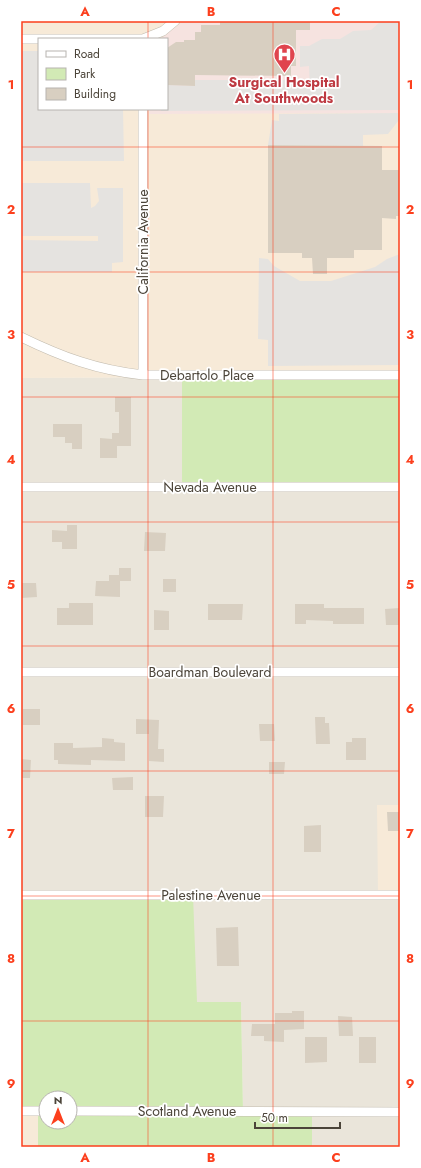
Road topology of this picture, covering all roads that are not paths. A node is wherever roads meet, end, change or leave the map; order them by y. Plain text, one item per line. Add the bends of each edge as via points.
1 (175, 21) edge
2 (146, 38) edge
3 (21, 39) edge
4 (38, 39) edge
5 (143, 110) edge
6 (21, 337) edge
7 (143, 375) junction
8 (400, 375) edge
9 (21, 487) edge
10 (400, 487) edge
11 (21, 672) edge
12 (400, 672) edge
13 (21, 895) edge
14 (400, 895) edge
15 (21, 1111) edge
16 (38, 1111) edge
17 (78, 1111) edge
18 (400, 1112) edge

1 - 2 street via 163,31
3 - 4 street
5 - 7 street, California Avenue
6 - 7 street, Debartolo Place via 61,356 119,372
7 - 8 street, Debartolo Place
9 - 10 street, Nevada Avenue
11 - 12 street, Boardman Boulevard
13 - 14 street, Palestine Avenue
15 - 16 street
17 - 18 street, Scotland Avenue

